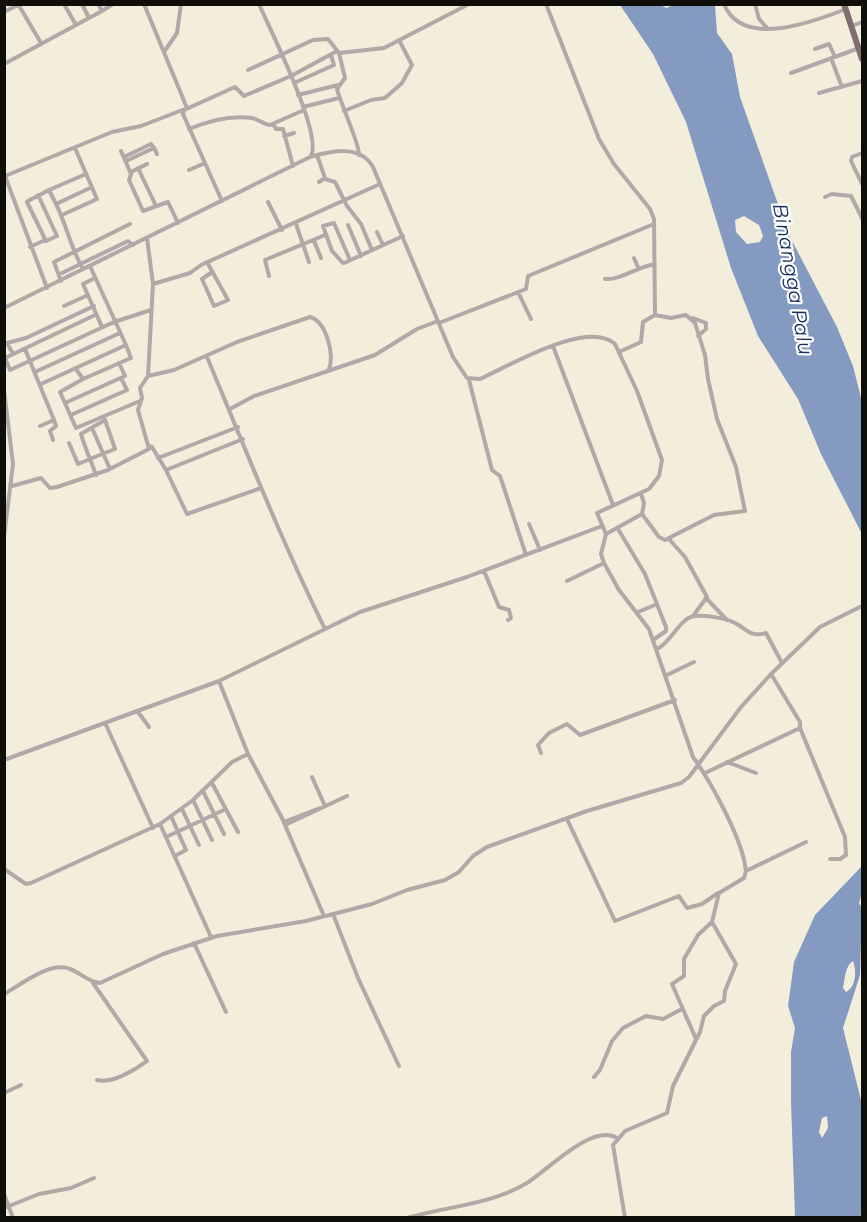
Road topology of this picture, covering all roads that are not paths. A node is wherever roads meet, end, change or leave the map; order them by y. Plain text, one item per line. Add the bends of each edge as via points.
1 (64, 4) edge
2 (82, 4) edge
3 (98, 4) edge
4 (113, 4) edge
5 (144, 4) edge
6 (181, 4) edge
7 (259, 4) edge
8 (468, 4) edge
9 (546, 4) edge
10 (724, 4) edge
11 (755, 4) edge
12 (18, 5) edge
13 (845, 7) edge
14 (102, 11) junction
15 (4, 12) edge
16 (89, 18) junction
17 (862, 22) edge
18 (76, 25) junction
19 (852, 26) junction
20 (768, 29) junction
21 (399, 40) junction
22 (41, 43) junction
23 (861, 47) edge
24 (815, 49) dead end
25 (164, 52) junction
26 (338, 52) junction
27 (280, 53) junction
28 (331, 55) junction
29 (833, 57) junction
30 (862, 59) edge
31 (4, 64) edge
32 (248, 70) dead end
33 (791, 73) dead end
34 (291, 76) junction
35 (862, 81) edge
36 (294, 83) junction
37 (338, 85) junction
38 (842, 87) junction
39 (819, 93) dead end
40 (298, 94) junction
41 (339, 98) junction
42 (303, 108) junction
43 (186, 109) junction
44 (344, 111) junction
45 (273, 124) junction
46 (189, 129) junction
47 (294, 133) dead end
48 (284, 135) junction
49 (314, 145) junction
50 (75, 148) junction
51 (121, 151) dead end
52 (862, 153) edge
53 (157, 154) dead end
54 (317, 155) junction
55 (359, 155) junction
56 (310, 157) junction
57 (125, 159) junction
58 (205, 163) junction
59 (147, 164) dead end
60 (292, 166) junction
61 (138, 168) junction
62 (189, 170) dead end
63 (131, 172) junction
64 (86, 174) junction
65 (5, 175) edge
66 (325, 180) junction
67 (319, 183) dead end
68 (380, 184) junction
69 (862, 184) edge
70 (92, 187) junction
71 (49, 190) junction
72 (38, 195) junction
73 (825, 197) dead end
74 (222, 201) junction
75 (344, 201) junction
76 (268, 202) dead end
77 (56, 204) junction
78 (156, 206) junction
79 (62, 215) junction
80 (862, 218) edge
81 (178, 223) junction
82 (130, 224) dead end
83 (296, 224) junction
84 (654, 224) junction
85 (348, 225) dead end
86 (282, 230) junction
87 (377, 231) dead end
88 (325, 235) junction
89 (403, 236) junction
90 (147, 238) junction
91 (45, 240) junction
92 (314, 241) junction
93 (133, 245) junction
94 (383, 245) junction
95 (302, 246) junction
96 (30, 247) junction
97 (372, 250) junction
98 (74, 252) junction
99 (360, 256) junction
100 (321, 258) dead end
101 (634, 258) dead end
102 (350, 260) junction
103 (207, 262) junction
104 (309, 262) dead end
105 (80, 264) junction
106 (655, 264) junction
107 (90, 266) junction
108 (638, 267) junction
109 (83, 269) junction
110 (212, 272) junction
111 (62, 273) dead end
112 (269, 276) dead end
113 (95, 278) junction
114 (605, 279) dead end
115 (61, 281) junction
116 (153, 284) junction
117 (47, 288) junction
118 (518, 292) junction
119 (88, 295) junction
120 (64, 306) dead end
121 (94, 306) junction
122 (654, 307) junction
123 (4, 308) edge
124 (151, 310) junction
125 (95, 315) junction
126 (654, 315) junction
127 (666, 316) junction
128 (692, 318) junction
129 (531, 319) dead end
130 (114, 322) junction
131 (439, 322) junction
132 (102, 327) junction
133 (120, 333) junction
134 (698, 336) junction
135 (6, 343) edge
136 (126, 345) junction
137 (553, 346) junction
138 (25, 349) junction
139 (619, 352) junction
140 (13, 354) junction
141 (207, 357) junction
142 (30, 360) junction
143 (119, 363) junction
144 (76, 369) junction
145 (329, 369) junction
146 (35, 372) junction
147 (148, 376) junction
148 (121, 378) junction
149 (83, 380) junction
150 (469, 380) junction
151 (41, 384) junction
152 (4, 390) edge
153 (141, 401) junction
154 (65, 403) junction
155 (230, 409) junction
156 (70, 416) junction
157 (54, 420) junction
158 (40, 426) dead end
159 (238, 427) junction
160 (92, 428) junction
161 (243, 439) junction
162 (53, 440) dead end
163 (69, 443) dead end
164 (149, 446) junction
165 (103, 453) junction
166 (158, 458) junction
167 (90, 459) junction
168 (110, 469) junction
169 (166, 470) junction
170 (96, 475) junction
171 (12, 486) junction
172 (261, 488) junction
173 (641, 494) junction
174 (613, 505) junction
175 (642, 514) junction
176 (529, 524) dead end
177 (602, 526) junction
178 (618, 529) junction
179 (606, 534) junction
180 (4, 537) edge
181 (669, 539) junction
182 (540, 550) junction
183 (526, 555) junction
184 (604, 564) junction
185 (484, 571) junction
186 (567, 581) dead end
187 (707, 599) junction
188 (655, 604) junction
189 (862, 606) edge
190 (638, 612) junction
191 (693, 616) junction
192 (508, 620) dead end
193 (728, 621) junction
194 (325, 629) junction
195 (653, 640) junction
196 (657, 649) junction
197 (694, 662) dead end
198 (782, 663) junction
199 (771, 674) junction
200 (667, 675) junction
201 (219, 681) junction
202 (675, 700) junction
203 (138, 712) junction
204 (106, 724) junction
205 (149, 726) dead end
206 (800, 728) junction
207 (541, 753) dead end
208 (248, 754) junction
209 (4, 760) edge
210 (726, 761) junction
211 (699, 763) junction
212 (705, 772) junction
213 (756, 773) dead end
214 (312, 777) dead end
215 (212, 783) junction
216 (203, 791) junction
217 (347, 796) dead end
218 (193, 800) junction
219 (323, 807) junction
220 (182, 809) junction
221 (226, 809) junction
222 (214, 814) junction
223 (171, 816) junction
224 (567, 819) junction
225 (202, 820) junction
226 (284, 823) junction
227 (160, 824) junction
228 (190, 826) junction
229 (153, 828) junction
230 (178, 831) junction
231 (238, 832) dead end
232 (224, 834) dead end
233 (166, 837) junction
234 (212, 840) dead end
235 (806, 842) dead end
236 (199, 845) dead end
237 (175, 856) junction
238 (830, 859) dead end
239 (4, 869) edge
240 (746, 871) junction
241 (719, 893) junction
242 (333, 914) junction
243 (324, 916) junction
244 (712, 922) junction
245 (211, 937) junction
246 (194, 943) junction
247 (93, 982) junction
248 (4, 994) edge
249 (682, 1009) junction
250 (226, 1012) dead end
251 (696, 1040) junction
252 (399, 1066) dead end
253 (594, 1077) dead end
254 (97, 1080) dead end
255 (21, 1085) dead end
256 (4, 1093) edge
257 (617, 1138) junction
258 (94, 1178) dead end
259 (4, 1194) edge
260 (7, 1207) edge
261 (13, 1218) edge
262 (407, 1218) edge
263 (625, 1218) edge

1 - 18 street
2 - 16 street
3 - 14 street
4 - 14 street
5 - 25 street
6 - 25 street via 177,33
7 - 27 street
8 - 21 street
9 - 84 street via 599,139 650,208
10 - 20 street via 730,16 744,27
11 - 20 street
12 - 15 street
12 - 22 street
13 - 19 main road
13 - 20 street via 826,16
14 - 16 street
16 - 18 street
17 - 19 street
18 - 22 street
19 - 23 main road
21 - 26 street via 384,48
21 - 44 street via 412,67 402,83 385,98
22 - 31 street
23 - 29 street
23 - 30 main road
24 - 29 street via 829,44
25 - 43 street
26 - 27 street via 328,39 319,38
26 - 28 street
26 - 37 street via 345,78
27 - 32 street
27 - 34 street
28 - 34 street
28 - 36 street via 334,65
29 - 33 street
29 - 38 street
34 - 36 street
34 - 43 street via 242,97 235,87
35 - 38 street
36 - 40 street
37 - 40 street
37 - 41 street
38 - 39 street
40 - 42 street
41 - 42 street
41 - 44 street
42 - 45 street
42 - 49 street
43 - 46 street via 183,114
43 - 50 street
44 - 55 street
45 - 46 street via 239,118 213,120
45 - 48 street via 276,129 283,129
46 - 58 street
47 - 48 street
48 - 60 street
49 - 54 street
49 - 56 street
50 - 64 street
50 - 65 street
51 - 57 street
52 - 69 street via 851,161
53 - 57 street via 154,148
54 - 55 street via 341,150
54 - 56 street
54 - 66 street
55 - 68 street via 370,162
56 - 60 street
57 - 63 street
58 - 62 street
58 - 74 street
59 - 61 street
60 - 74 street
61 - 63 street
61 - 78 street
63 - 78 street via 129,180 143,211
64 - 70 street
64 - 71 street
65 - 96 street
66 - 67 street
66 - 75 street via 334,180
68 - 75 street
68 - 89 street
70 - 77 street
70 - 79 street via 95,201
71 - 72 street
71 - 77 street
72 - 91 street via 27,203
72 - 91 street via 57,236
73 - 80 street via 851,196
74 - 81 street
75 - 83 street
75 - 97 street via 355,214
76 - 86 street
77 - 79 street
78 - 81 street via 169,202
79 - 98 street
81 - 90 street
82 - 98 street
83 - 86 street
83 - 95 street
84 - 106 street
84 - 118 street via 528,276 527,288
85 - 99 street
86 - 103 street
87 - 94 street
88 - 92 street
88 - 102 street via 342,263
88 - 102 street via 322,227 333,223
89 - 94 street
89 - 131 street
90 - 93 street
90 - 116 street
91 - 96 street
92 - 95 street
92 - 100 street
93 - 105 street via 128,241
93 - 107 street
94 - 97 street
95 - 104 street
95 - 112 street via 265,260
96 - 117 street
97 - 99 street
98 - 105 street
98 - 115 street via 54,263
99 - 102 street
101 - 108 street
103 - 110 street
103 - 116 street via 190,273
105 - 109 street
105 - 111 street
106 - 108 street
106 - 122 street
107 - 109 street
107 - 113 street
108 - 114 street via 615,279
109 - 115 street
110 - 110 street via 228,300 214,306 202,279
113 - 119 street via 83,284
113 - 130 street
115 - 117 street
116 - 124 street
117 - 123 street
118 - 129 street
118 - 131 street
119 - 120 street
119 - 121 street
121 - 125 street
121 - 135 street via 26,338 15,336
122 - 126 street
122 - 127 street
124 - 130 street
124 - 147 street
125 - 132 street
125 - 138 street
126 - 127 street
126 - 139 street via 643,322 640,342
127 - 128 street
128 - 134 street
128 - 134 street via 706,323 706,329
130 - 132 street
130 - 133 street
131 - 145 street via 417,329 375,354
131 - 150 street via 458,367
132 - 142 street
133 - 136 street
133 - 146 street
134 - 181 street via 717,419 736,467 745,511 714,515
135 - 140 street
136 - 143 street via 132,357
136 - 144 street
137 - 139 street via 577,337 597,338 611,341
137 - 150 street via 480,379
137 - 174 street
138 - 140 street
138 - 142 street
139 - 173 street via 662,457 659,476
140 - 142 street via 4,358 10,370
141 - 145 street via 237,342 312,317 327,340 332,357
141 - 147 street
141 - 155 street
142 - 146 street
143 - 148 street via 125,376
143 - 149 street
144 - 149 street
144 - 151 street
145 - 155 street via 254,396
146 - 151 street
147 - 153 street via 140,388
148 - 154 street
148 - 156 street via 127,390
149 - 154 street via 61,391
150 - 183 street via 492,470 500,476
151 - 157 street
152 - 171 street
153 - 156 street via 76,428
153 - 164 street via 138,410
154 - 156 street
155 - 159 street
157 - 158 street
157 - 162 street via 56,426 50,431
159 - 161 street
159 - 166 street
160 - 165 street
160 - 165 street via 105,420 116,448
160 - 167 street via 81,434
161 - 169 street
161 - 172 street
163 - 167 street via 77,464
164 - 166 street
164 - 168 street via 147,451
165 - 167 street
165 - 168 street
166 - 169 street
167 - 170 street
168 - 170 street
169 - 172 street via 189,515
170 - 171 street via 51,488 41,478
171 - 180 street
172 - 194 street
173 - 174 street
173 - 175 street
174 - 177 street via 597,513
175 - 178 street
175 - 181 street via 659,537
176 - 182 street
177 - 179 street
177 - 182 street
178 - 179 street
178 - 188 street via 645,574
179 - 184 street via 601,555
181 - 187 street via 685,557
182 - 183 street
183 - 185 street
184 - 186 street
184 - 190 street
185 - 192 street via 500,607 510,612
185 - 194 street via 375,606
187 - 191 street
187 - 193 street
188 - 190 street
188 - 195 street via 667,629
189 - 198 street via 820,627
190 - 195 street
191 - 193 street
191 - 196 street
193 - 198 street via 752,635 766,633
194 - 201 street
195 - 196 street
196 - 200 street
197 - 200 street
198 - 199 street
199 - 206 street via 795,711
199 - 211 street
200 - 202 street
201 - 203 street
201 - 208 street
202 - 207 street via 579,735 567,724 545,736 538,744
202 - 211 street via 693,757
203 - 204 street
203 - 205 street
204 - 209 street
204 - 229 street
206 - 210 street
206 - 238 street via 847,846 842,858
208 - 215 street via 232,762
208 - 226 street
210 - 212 street
210 - 213 street
211 - 212 street
211 - 224 street via 689,777 677,784
212 - 240 street via 730,824
214 - 219 street
215 - 216 street
215 - 221 street
216 - 218 street
216 - 222 street
217 - 219 street
218 - 220 street
218 - 225 street
219 - 226 street
220 - 223 street
220 - 228 street
221 - 222 street
221 - 231 street
222 - 225 street
222 - 232 street
223 - 227 street
223 - 230 street
224 - 241 street via 615,921 679,896 687,908 693,909
224 - 242 street via 481,850 448,878
225 - 228 street
225 - 234 street
226 - 243 street
227 - 229 street
227 - 233 street
228 - 230 street
228 - 236 street
229 - 239 street via 31,884
230 - 233 street
230 - 237 street via 186,850
233 - 237 street
235 - 240 street
237 - 245 street
240 - 241 street via 744,878
241 - 244 street
242 - 243 street
242 - 252 street via 354,970
243 - 245 street
244 - 249 street via 698,935 684,961 684,976 672,984
244 - 251 street via 736,964 724,1001 708,1010
245 - 246 street
246 - 247 street via 105,981
246 - 250 street
247 - 248 street via 72,969 58,968
247 - 254 street via 147,1061 114,1080
249 - 251 street
249 - 253 street via 663,1018 646,1016 623,1029 612,1041
251 - 257 street via 673,1086 667,1113
255 - 256 street
257 - 262 street via 608,1134 596,1136 567,1151 529,1182 497,1197
257 - 263 street via 612,1150
258 - 260 street
259 - 260 street
260 - 261 street

